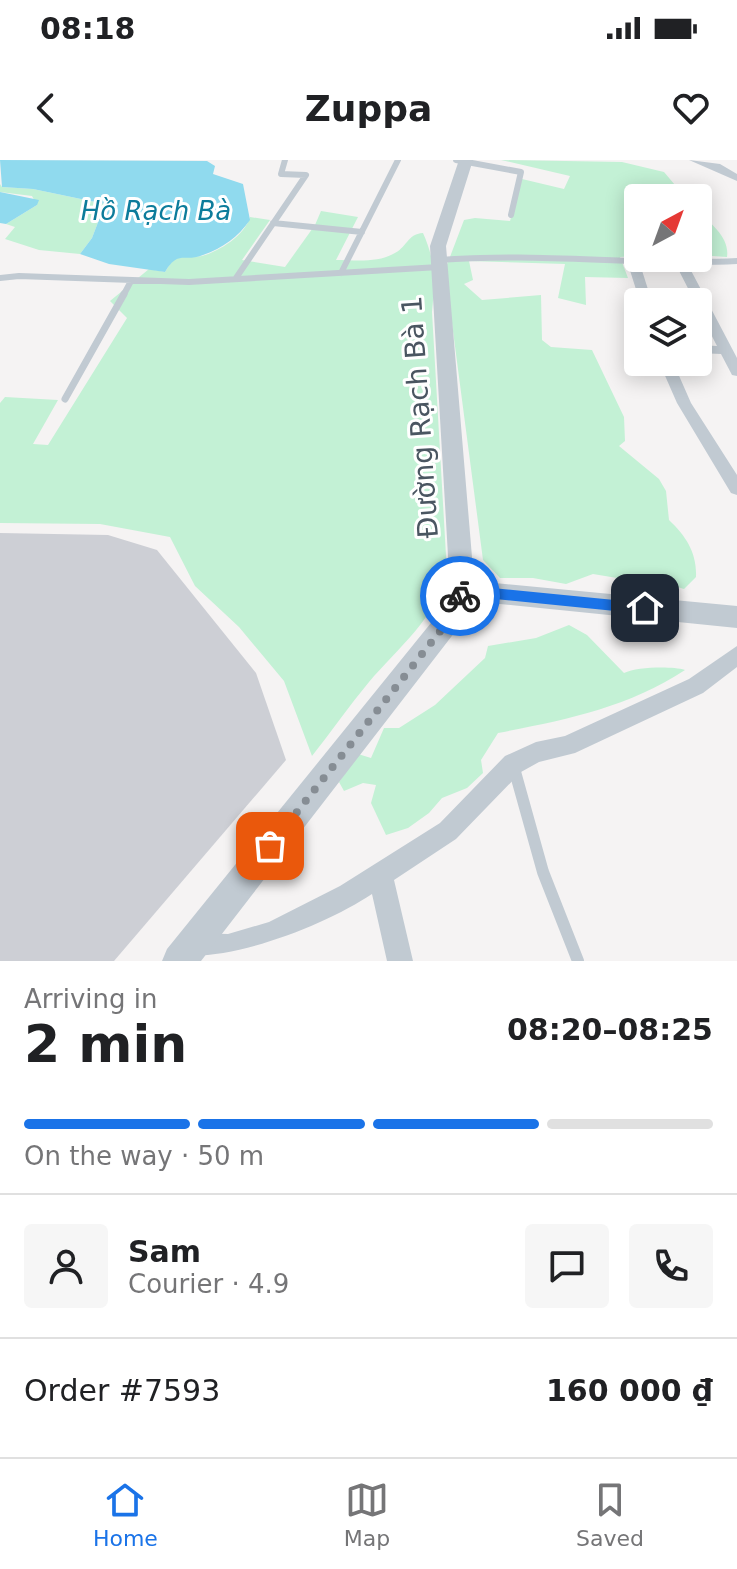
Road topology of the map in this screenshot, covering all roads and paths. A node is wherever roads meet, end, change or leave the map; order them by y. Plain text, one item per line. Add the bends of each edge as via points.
1 (285, 160) edge
2 (398, 160) edge
3 (694, 160) edge
4 (462, 161) edge
5 (737, 178) edge
6 (511, 215) dead end
7 (273, 223) junction
8 (362, 232) junction
9 (624, 261) edge
10 (712, 261) edge
11 (737, 261) edge
12 (439, 263) junction
13 (686, 272) edge
14 (341, 273) junction
15 (0, 278) edge
16 (236, 278) junction
17 (131, 281) junction
18 (712, 350) edge
19 (725, 350) junction
20 (737, 372) edge
21 (672, 376) edge
22 (65, 399) dead end
23 (737, 489) edge
24 (462, 590) junction
25 (737, 617) edge
26 (737, 655) edge
27 (513, 764) junction
28 (380, 874) junction
29 (185, 953) edge
30 (400, 961) edge
31 (578, 961) edge

1 - 7 lane via 281,174 306,175
2 - 8 lane
3 - 5 street
4 - 6 lane via 521,172
4 - 12 street, Đường Rạch Bà 1 via 438,246
7 - 8 lane
7 - 16 lane
8 - 14 lane
9 - 12 lane via 491,256
10 - 11 lane
12 - 14 lane
12 - 24 street, Đường Rạch Bà 1
13 - 19 street
14 - 16 lane
15 - 17 lane
16 - 17 lane
17 - 22 lane
18 - 19 street
19 - 20 street
21 - 23 street
24 - 25 street
24 - 29 street via 449,620
26 - 27 street via 696,686 567,746 536,752
27 - 28 street via 448,831
27 - 31 lane via 543,872
28 - 29 street via 273,934
28 - 30 street

